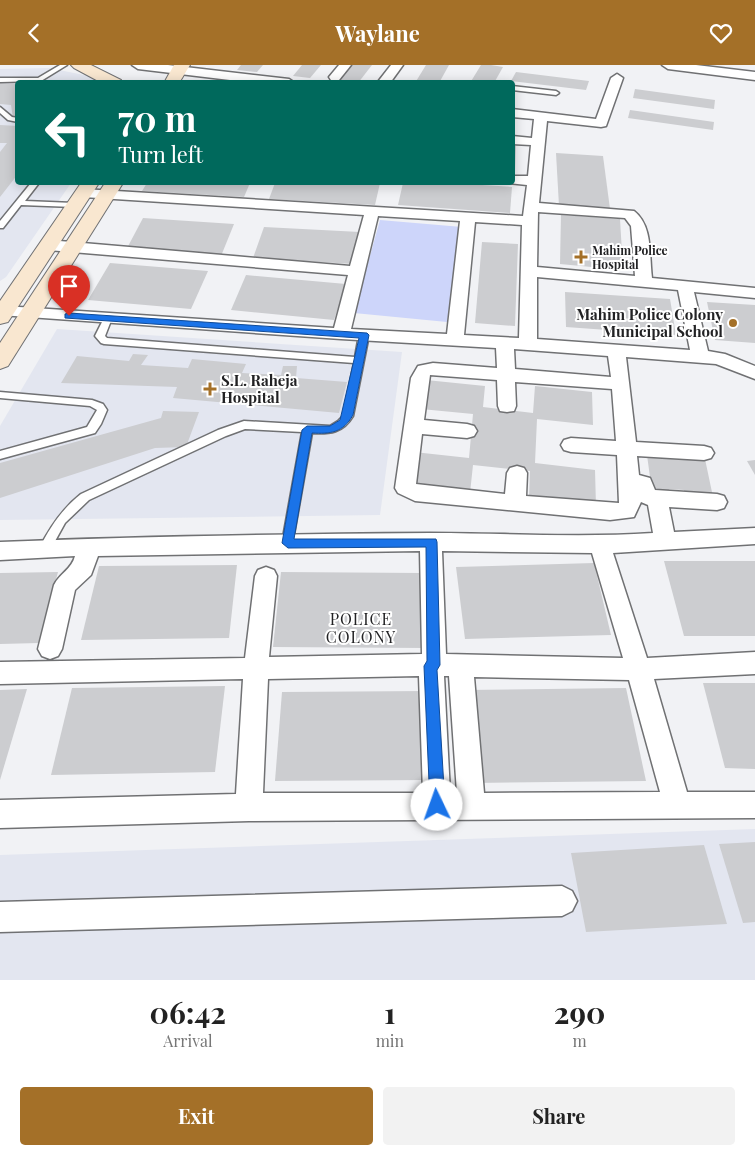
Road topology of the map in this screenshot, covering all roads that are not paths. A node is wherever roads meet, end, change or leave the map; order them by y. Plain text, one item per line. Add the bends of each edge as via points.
1 (64, 65) edge
2 (79, 65) edge
3 (138, 65) edge
4 (345, 65) edge
5 (398, 65) edge
6 (668, 65) edge
7 (694, 67) edge
8 (281, 70) dead end
9 (177, 73) edge
10 (335, 77) dead end
11 (755, 77) edge
12 (617, 78) dead end
13 (0, 80) edge
14 (15, 80) edge
15 (42, 80) edge
16 (109, 80) edge
17 (271, 80) joint
18 (386, 80) edge
19 (515, 88) edge
20 (556, 93) dead end
21 (0, 109) edge
22 (515, 113) edge
23 (541, 116) junction
24 (15, 120) edge
25 (515, 140) edge
26 (538, 142) junction
27 (515, 180) edge
28 (534, 181) junction
29 (33, 185) edge
30 (110, 189) edge
31 (82, 193) edge
32 (19, 203) junction
33 (372, 211) junction
34 (531, 214) junction
35 (468, 217) junction
36 (0, 226) edge
37 (48, 245) junction
38 (71, 248) junction
39 (357, 271) junction
40 (529, 271) junction
41 (644, 282) junction
42 (685, 285) junction
43 (755, 293) edge
44 (29, 313) junction
45 (2, 314) edge
46 (108, 318) junction
47 (341, 334) junction
48 (364, 335) junction
49 (455, 340) junction
50 (505, 343) junction
51 (528, 344) junction
52 (2, 351) edge
53 (616, 351) junction
54 (700, 357) junction
55 (359, 360) junction
56 (755, 373) edge
57 (506, 375) junction
58 (622, 384) junction
59 (0, 395) edge
60 (508, 406) dead end
61 (413, 426) junction
62 (307, 430) junction
63 (467, 431) dead end
64 (571, 445) dead end
65 (626, 449) junction
66 (704, 453) dead end
67 (0, 455) edge
68 (517, 473) dead end
69 (629, 481) junction
70 (657, 499) junction
71 (718, 502) dead end
72 (515, 503) junction
73 (755, 536) edge
74 (665, 541) junction
75 (432, 542) junction
76 (288, 543) junction
77 (600, 545) junction
78 (89, 547) junction
79 (45, 549) junction
80 (0, 551) edge
81 (266, 576) dead end
82 (50, 649) dead end
83 (755, 663) edge
84 (432, 666) junction
85 (461, 666) junction
86 (256, 667) junction
87 (638, 669) junction
88 (0, 673) edge
89 (437, 805) junction
90 (471, 805) junction
91 (677, 805) junction
92 (755, 805) edge
93 (249, 807) junction
94 (0, 813) edge
95 (562, 901) dead end
96 (0, 917) edge

1 - 15 lane
2 - 16 street
3 - 9 street
4 - 10 street
5 - 18 street
6 - 7 street
7 - 11 street
8 - 17 street
9 - 17 street
12 - 23 street via 601,123
13 - 14 lane
19 - 20 lane
21 - 24 lane
22 - 23 street
23 - 26 street
25 - 26 street
26 - 28 street
27 - 28 street
28 - 34 street
29 - 32 lane
30 - 31 street
30 - 33 street
30 - 38 street
31 - 32 lane
31 - 37 street
32 - 36 lane
33 - 35 street
33 - 39 street
34 - 35 street
34 - 40 street
34 - 41 street via 629,214 639,226
35 - 49 street
37 - 38 street
37 - 45 street
38 - 39 street
38 - 44 street
39 - 47 street
40 - 41 street
40 - 51 street
41 - 42 street
42 - 43 street
42 - 54 street
44 - 45 street
44 - 46 street
44 - 52 street
46 - 47 street
46 - 55 lane via 100,336 104,341
47 - 48 street
48 - 49 street
48 - 55 lane
49 - 50 street
50 - 51 street
50 - 57 street
51 - 53 street
53 - 54 street
53 - 58 street
54 - 56 street via 719,358
55 - 62 lane via 344,422 332,430
57 - 58 street
57 - 60 street
57 - 61 street via 424,370
58 - 65 street
59 - 67 lane via 92,403 102,410 91,430
61 - 63 street
61 - 72 street via 407,490
62 - 76 lane
62 - 79 lane via 244,425 222,433 85,497 58,522
64 - 65 street
65 - 66 street
65 - 69 street
68 - 72 street
69 - 70 street via 643,483 647,496
69 - 72 street via 627,511
70 - 71 street
70 - 74 street
73 - 74 street
74 - 77 street
75 - 76 street
75 - 77 street
75 - 84 street
76 - 78 street
77 - 87 street
78 - 79 street
78 - 82 street via 83,569 65,585
79 - 80 street
81 - 86 street
83 - 87 street
84 - 85 street
84 - 86 street
84 - 89 street
85 - 87 street
85 - 90 street
86 - 88 street
86 - 93 street
87 - 91 street
89 - 90 street
89 - 93 street
90 - 91 street
91 - 92 street
93 - 94 street
95 - 96 street

